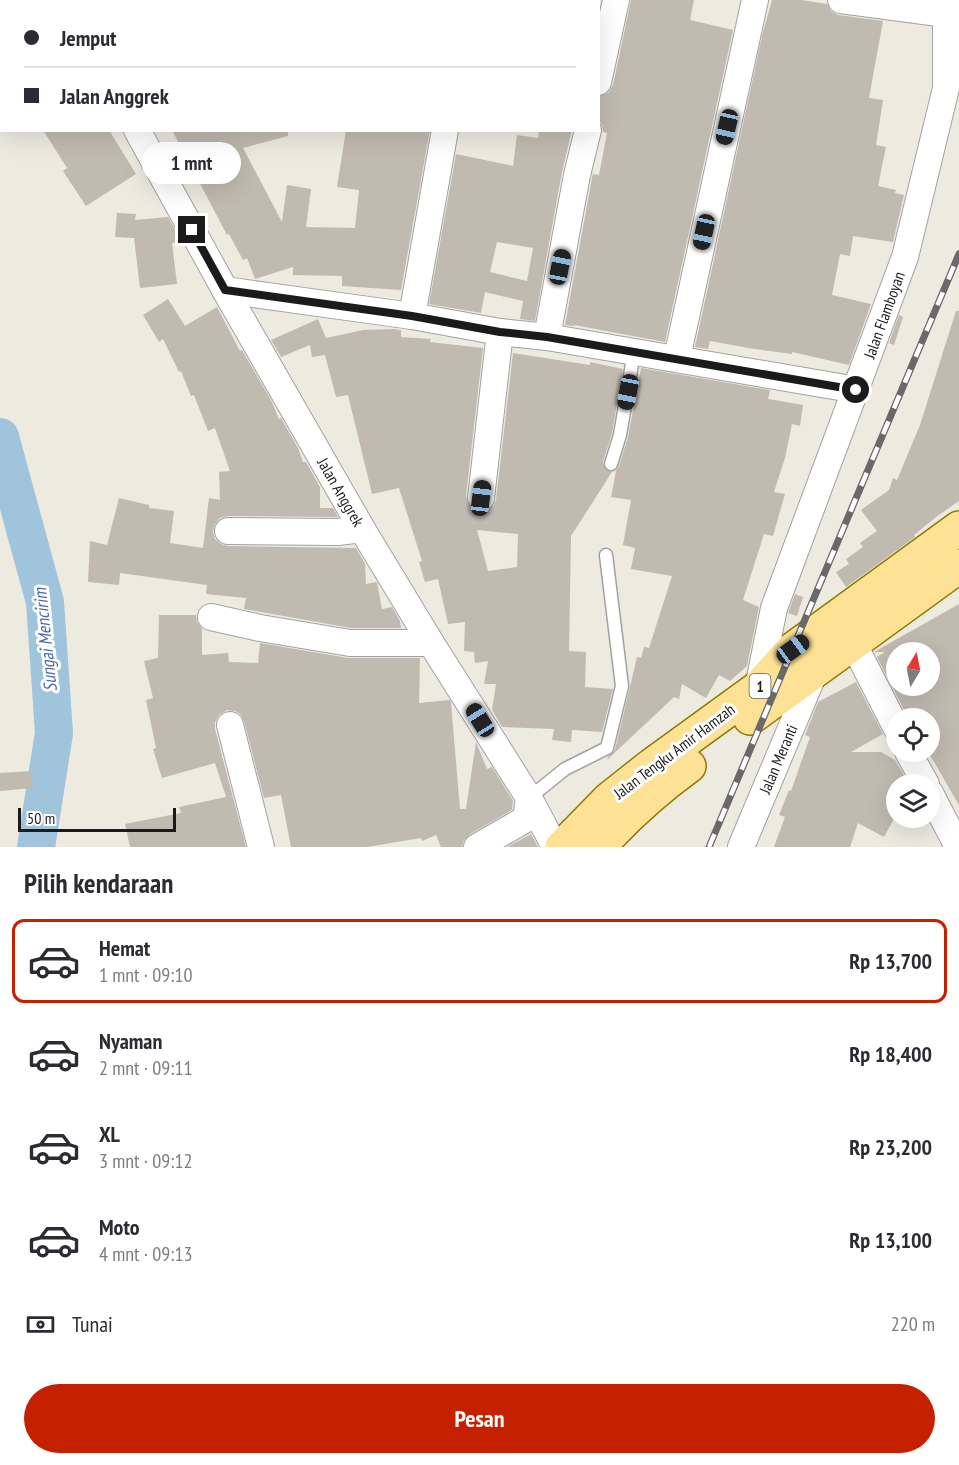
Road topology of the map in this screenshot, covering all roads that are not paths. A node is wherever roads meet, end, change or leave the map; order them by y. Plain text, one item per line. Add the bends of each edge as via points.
1 (616, 0) edge
2 (755, 0) edge
3 (842, 0) edge
4 (946, 7) edge
5 (600, 73) edge
6 (138, 132) edge
7 (445, 132) edge
8 (588, 132) edge
9 (225, 290) junction
10 (412, 316) junction
11 (500, 332) junction
12 (547, 337) junction
13 (634, 351) junction
14 (677, 358) junction
15 (856, 390) junction
16 (611, 464) dead end
17 (481, 498) dead end
18 (959, 528) edge
19 (362, 529) junction
20 (228, 531) dead end
21 (606, 555) dead end
22 (959, 566) edge
23 (211, 617) dead end
24 (431, 643) junction
25 (853, 643) junction
26 (815, 671) junction
27 (758, 688) junction
28 (886, 708) edge
29 (230, 725) dead end
30 (529, 798) junction
31 (940, 812) edge
32 (954, 839) edge
33 (261, 847) edge
34 (477, 847) edge
35 (555, 847) edge
36 (562, 847) edge
37 (599, 847) edge
38 (741, 847) edge

1 - 5 street
2 - 14 street
3 - 4 street
4 - 15 street, Jalan Flamboyan via 946,88 905,257
6 - 9 street, Jalan Anggrek
7 - 10 street
8 - 12 street
9 - 10 street
9 - 19 street, Jalan Anggrek
10 - 11 street
11 - 12 street
11 - 17 street
12 - 13 street
13 - 14 street
13 - 16 lane
14 - 15 street
15 - 27 street, Jalan Flamboyan via 774,608
18 - 27 main road, Jalan Tengku Amir Hamzah / 1 via 793,649
19 - 20 street via 317,533
19 - 24 street, Jalan Anggrek
21 - 30 lane via 622,686 607,748 565,770
22 - 25 main road, Jalan Tengku Amir Hamzah / 1
23 - 24 street via 350,644
24 - 30 street, Jalan Anggrek
25 - 26 main road, Jalan Tengku Amir Hamzah / 1
25 - 28 street
26 - 37 main road, Jalan Tengku Amir Hamzah / 1 via 663,785
26 - 38 street, Jalan Meranti
27 - 36 main road, Jalan Tengku Amir Hamzah / 1 via 652,765 609,800
29 - 33 street
30 - 34 street via 526,819
30 - 35 street, Jalan Anggrek
31 - 32 street

